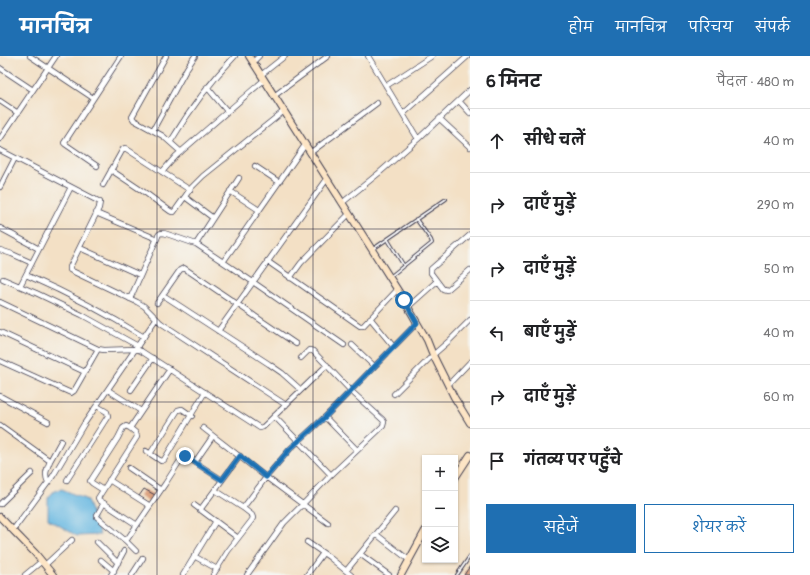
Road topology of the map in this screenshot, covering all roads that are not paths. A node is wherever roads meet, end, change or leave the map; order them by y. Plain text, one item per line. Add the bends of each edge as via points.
1 (30, 56) edge
2 (56, 56) edge
3 (121, 56) edge
4 (166, 56) edge
5 (195, 56) edge
6 (235, 56) edge
7 (259, 56) edge
8 (285, 56) edge
9 (328, 56) edge
10 (368, 56) edge
11 (432, 56) edge
12 (468, 56) edge
13 (251, 59) edge
14 (0, 68) edge
15 (48, 69) junction
16 (262, 77) junction
17 (386, 86) junction
18 (207, 87) junction
19 (33, 90) junction
20 (470, 90) edge
21 (274, 96) junction
22 (93, 98) junction
23 (0, 100) edge
24 (459, 101) junction
25 (376, 103) dead end
26 (227, 111) junction
27 (284, 111) junction
28 (18, 113) junction
29 (470, 113) edge
30 (403, 114) junction
31 (440, 119) junction
32 (153, 130) junction
33 (0, 139) edge
34 (418, 139) junction
35 (170, 141) junction
36 (305, 144) junction
37 (470, 147) edge
38 (0, 150) edge
39 (181, 152) junction
40 (310, 153) junction
41 (15, 158) junction
42 (96, 166) dead end
43 (255, 166) dead end
44 (111, 170) junction
45 (162, 172) junction
46 (239, 178) dead end
47 (327, 179) junction
48 (279, 182) junction
49 (103, 185) dead end
50 (0, 187) edge
51 (71, 187) junction
52 (190, 190) junction
53 (230, 191) junction
54 (185, 197) junction
55 (446, 199) dead end
56 (342, 203) junction
57 (259, 210) junction
58 (96, 213) junction
59 (349, 214) junction
60 (213, 218) junction
61 (416, 219) junction
62 (0, 228) edge
63 (470, 235) edge
64 (156, 239) junction
65 (388, 239) junction
66 (196, 244) junction
67 (80, 248) junction
68 (39, 249) junction
69 (0, 250) edge
70 (372, 250) junction
71 (267, 261) junction
72 (223, 262) junction
73 (32, 263) junction
74 (404, 266) junction
75 (470, 270) edge
76 (26, 275) junction
77 (140, 275) junction
78 (390, 277) junction
79 (290, 278) junction
80 (3, 279) dead end
81 (437, 281) junction
82 (253, 282) junction
83 (20, 286) junction
84 (397, 290) junction
85 (163, 295) junction
86 (130, 299) junction
87 (0, 302) edge
88 (157, 303) dead end
89 (237, 304) junction
90 (408, 307) junction
91 (370, 318) junction
92 (156, 319) junction
93 (470, 320) edge
94 (417, 323) junction
95 (218, 331) junction
96 (0, 332) edge
97 (144, 337) junction
98 (296, 344) dead end
99 (344, 345) dead end
100 (352, 345) dead end
101 (393, 346) junction
102 (137, 347) junction
103 (98, 349) junction
104 (433, 355) junction
105 (153, 358) junction
106 (301, 358) dead end
107 (0, 361) edge
108 (470, 362) edge
109 (327, 365) junction
110 (374, 366) junction
111 (170, 369) junction
112 (85, 372) junction
113 (448, 385) junction
114 (108, 390) junction
115 (130, 390) dead end
116 (301, 390) junction
117 (350, 390) junction
118 (206, 392) junction
119 (394, 394) dead end
120 (0, 396) edge
121 (286, 405) junction
122 (97, 406) junction
123 (141, 411) junction
124 (192, 416) junction
125 (274, 416) junction
126 (325, 417) junction
127 (48, 422) dead end
128 (470, 423) edge
129 (0, 425) edge
130 (130, 428) junction
131 (203, 428) dead end
132 (213, 436) junction
133 (62, 441) dead end
134 (298, 442) junction
135 (357, 450) junction
136 (470, 455) edge
137 (240, 456) junction
138 (50, 462) junction
139 (194, 462) junction
140 (129, 468) dead end
141 (32, 473) dead end
142 (458, 473) edge
143 (331, 475) junction
144 (266, 477) junction
145 (67, 480) dead end
146 (109, 480) junction
147 (222, 480) junction
148 (48, 482) junction
149 (102, 490) junction
150 (161, 490) junction
151 (215, 490) junction
152 (104, 503) junction
153 (0, 504) edge
154 (303, 504) junction
155 (194, 505) dead end
156 (150, 506) junction
157 (243, 508) junction
158 (200, 510) junction
159 (395, 511) dead end
160 (0, 517) edge
161 (216, 521) junction
162 (328, 523) dead end
163 (137, 525) junction
164 (13, 530) junction
165 (376, 534) junction
166 (422, 536) edge
167 (238, 538) junction
168 (72, 540) dead end
169 (126, 541) junction
170 (97, 542) dead end
171 (307, 542) dead end
172 (124, 551) dead end
173 (136, 551) dead end
174 (323, 553) junction
175 (360, 554) junction
176 (194, 556) junction
177 (470, 556) edge
178 (143, 558) dead end
179 (101, 560) dead end
180 (409, 560) junction
181 (43, 563) junction
182 (118, 563) junction
183 (216, 569) junction
184 (346, 571) junction
185 (113, 573) edge
186 (25, 575) edge
187 (52, 575) edge
188 (132, 575) edge
189 (183, 575) edge
190 (213, 575) edge
191 (246, 575) edge
192 (307, 575) edge
193 (351, 575) edge
194 (389, 575) edge
195 (401, 575) edge
196 (457, 575) edge

1 - 15 street
2 - 15 street
3 - 22 street
4 - 32 street via 132,117
5 - 32 street
6 - 18 street
7 - 13 street
8 - 16 street
9 - 21 street
10 - 17 street
11 - 17 street
12 - 30 street
13 - 16 street
14 - 19 street
15 - 19 street
15 - 22 street
16 - 21 street
16 - 26 street
17 - 30 street
18 - 26 street
18 - 35 street
19 - 28 street
20 - 24 street
21 - 27 street
22 - 42 street via 64,143
23 - 28 street
24 - 29 street
24 - 31 street
25 - 40 street
26 - 39 street
27 - 36 street
27 - 52 street via 203,176
28 - 33 street
30 - 34 street
31 - 34 street
31 - 37 street
32 - 35 street
34 - 56 street
35 - 39 street
36 - 40 street
36 - 48 street
38 - 41 street
39 - 45 street
40 - 47 street
41 - 50 street
41 - 51 street
43 - 48 street
44 - 45 street via 125,148
44 - 49 street
44 - 54 street via 172,212
45 - 52 street
46 - 53 street
47 - 56 street
47 - 71 street
48 - 57 street
51 - 58 street via 100,202
51 - 68 street
52 - 54 street
53 - 57 street
53 - 60 street
54 - 60 street
55 - 61 lane
56 - 59 street
57 - 72 street
58 - 64 street
58 - 67 street
59 - 70 street
59 - 79 street via 301,263
60 - 66 street
61 - 65 lane
61 - 74 lane via 432,243
62 - 68 street
63 - 81 street via 431,269 430,273
64 - 66 street via 161,233
64 - 77 street
65 - 70 lane
65 - 74 lane
66 - 72 street
67 - 77 street
67 - 86 street via 70,270
68 - 73 street
69 - 73 street
70 - 78 street
71 - 79 street
71 - 82 street
72 - 82 street
73 - 76 street
74 - 78 lane
75 - 81 street via 447,290
76 - 83 street
76 - 97 street via 84,302
77 - 86 street
78 - 84 street
79 - 91 street via 360,326
80 - 83 street
81 - 90 street
82 - 89 street
82 - 99 street
83 - 102 street via 82,315
84 - 90 street
84 - 91 street
85 - 88 street
85 - 89 street via 184,268
85 - 95 street
86 - 92 street via 144,306
87 - 103 street
89 - 95 street
89 - 98 street
90 - 94 street
91 - 101 street
92 - 97 street
92 - 121 street
93 - 104 street
94 - 101 street
94 - 104 street
95 - 116 street via 276,369
96 - 112 street
97 - 102 street
100 - 110 street
101 - 110 street
102 - 103 street
102 - 105 street
102 - 114 street
103 - 112 street
104 - 113 street
104 - 119 street
105 - 111 street
105 - 115 street
106 - 109 street via 311,350
107 - 112 street via 71,393
108 - 113 street
109 - 116 street
109 - 117 street
110 - 117 street
111 - 118 street
111 - 123 street
113 - 128 street
114 - 122 street
114 - 123 street
116 - 121 street
117 - 126 street
117 - 135 street via 384,422 383,426
118 - 124 street
118 - 125 street via 260,428
120 - 127 street
121 - 125 street
122 - 145 street via 107,412 108,416
122 - 148 street
123 - 130 street
124 - 124 street via 164,460 161,461 148,453 178,410 182,409
125 - 134 street
126 - 134 street
126 - 135 street
129 - 138 street
130 - 146 street via 137,436
130 - 149 street via 123,428 90,481
131 - 132 street
132 - 137 street
132 - 139 street
133 - 138 street
134 - 143 street
134 - 144 street
135 - 143 street
136 - 142 street
137 - 144 street
137 - 147 street
138 - 148 street via 46,471
139 - 147 street
139 - 150 street via 185,456 182,457
140 - 150 street
141 - 153 street
143 - 154 street
144 - 154 street
144 - 157 street
146 - 149 street
146 - 156 street
147 - 151 street
148 - 164 street
149 - 152 street via 98,498
150 - 156 street
151 - 157 street
151 - 158 street
152 - 163 street
152 - 169 street via 97,517
154 - 162 street
154 - 191 street via 280,528
155 - 158 street
156 - 163 street
157 - 167 street via 253,518
158 - 161 street
159 - 165 street
160 - 164 street
161 - 167 street
161 - 176 street
163 - 169 street
164 - 181 street
165 - 175 street
165 - 180 street
166 - 180 street
167 - 183 street
168 - 181 street
169 - 173 street
170 - 182 street
171 - 174 street
172 - 182 street
174 - 184 street
174 - 192 street
175 - 184 street
175 - 194 street
176 - 183 street
176 - 189 street
177 - 196 lane
178 - 188 street
179 - 185 street
180 - 195 street
181 - 186 street
181 - 187 street
182 - 185 street
183 - 190 street
184 - 193 street

